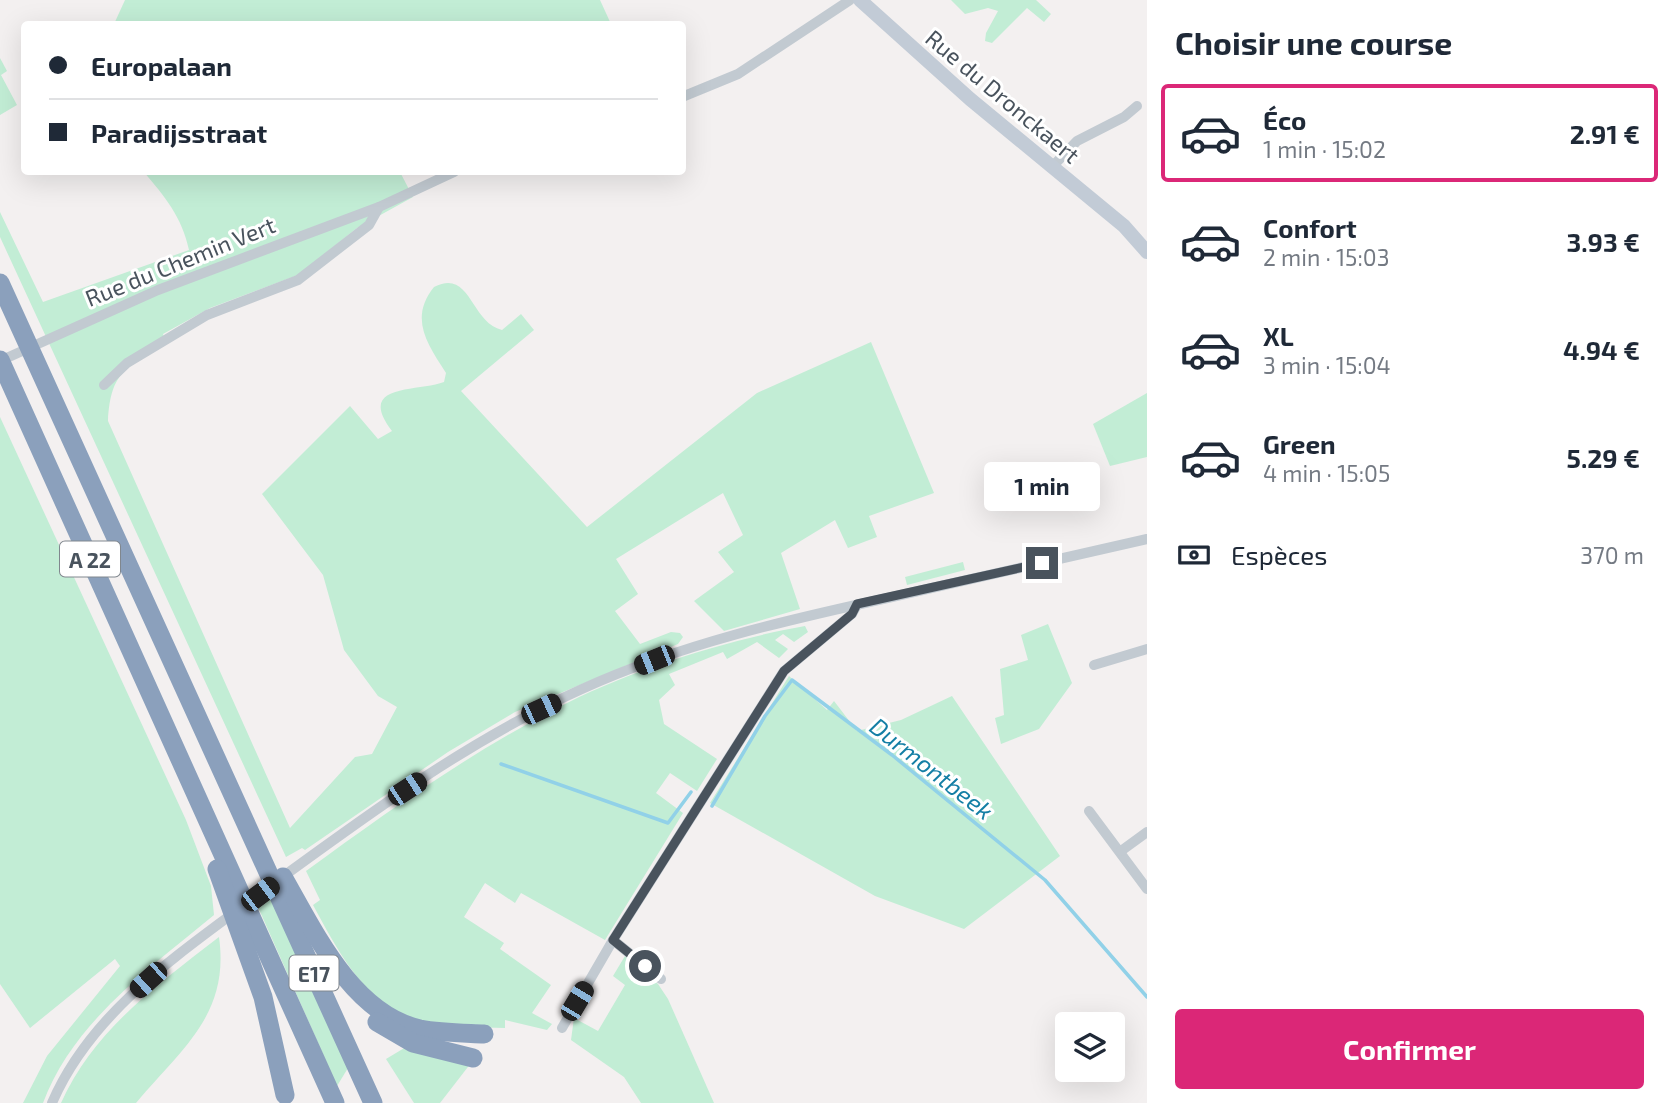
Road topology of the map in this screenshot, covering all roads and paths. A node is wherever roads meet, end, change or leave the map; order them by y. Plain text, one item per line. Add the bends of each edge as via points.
1 (850, 0) edge
2 (860, 0) edge
3 (686, 95) edge
4 (1137, 106) dead end
5 (1051, 168) junction
6 (448, 175) edge
7 (379, 207) junction
8 (1147, 252) edge
9 (0, 283) edge
10 (0, 360) edge
11 (104, 385) dead end
12 (1147, 540) edge
13 (857, 604) junction
14 (1147, 649) edge
15 (1094, 665) dead end
16 (180, 758) junction
17 (225, 778) junction
18 (1089, 811) dead end
19 (1147, 832) edge
20 (255, 844) joint
21 (1121, 851) junction
22 (230, 868) joint
23 (279, 871) junction
24 (1147, 889) edge
25 (613, 940) junction
26 (661, 979) dead end
27 (562, 1028) dead end
28 (484, 1034) dead end
29 (473, 1058) dead end
30 (285, 1095) dead end
31 (52, 1103) edge
32 (335, 1103) edge
33 (373, 1103) edge

1 - 3 street via 738,74
2 - 5 main road, Rue du Dronckaert
4 - 5 street via 1077,141
5 - 8 main road, Rue du Dronckaert via 1120,222
6 - 7 street, Rue du Chemin Vert
7 - 10 street, Rue du Chemin Vert via 183,279
7 - 11 street, Rue du Chemin Vert via 369,225 298,280 207,315 127,362
9 - 17 highway, A 22
10 - 16 highway, A 22
12 - 13 street
13 - 25 street via 852,614 784,671
13 - 31 street via 654,660 583,688 466,751 316,852 127,999 79,1055
14 - 15 street
16 - 22 highway, A 22
16 - 30 highway via 188,800 257,978
17 - 20 highway, A 22
17 - 23 highway via 263,836
18 - 21 street
19 - 21 street
20 - 33 highway, E17
21 - 24 street
22 - 32 highway, E17
23 - 28 highway via 349,981 376,1008 419,1028
23 - 29 highway via 302,925 346,991 369,1016 413,1042
25 - 26 street
25 - 27 street

